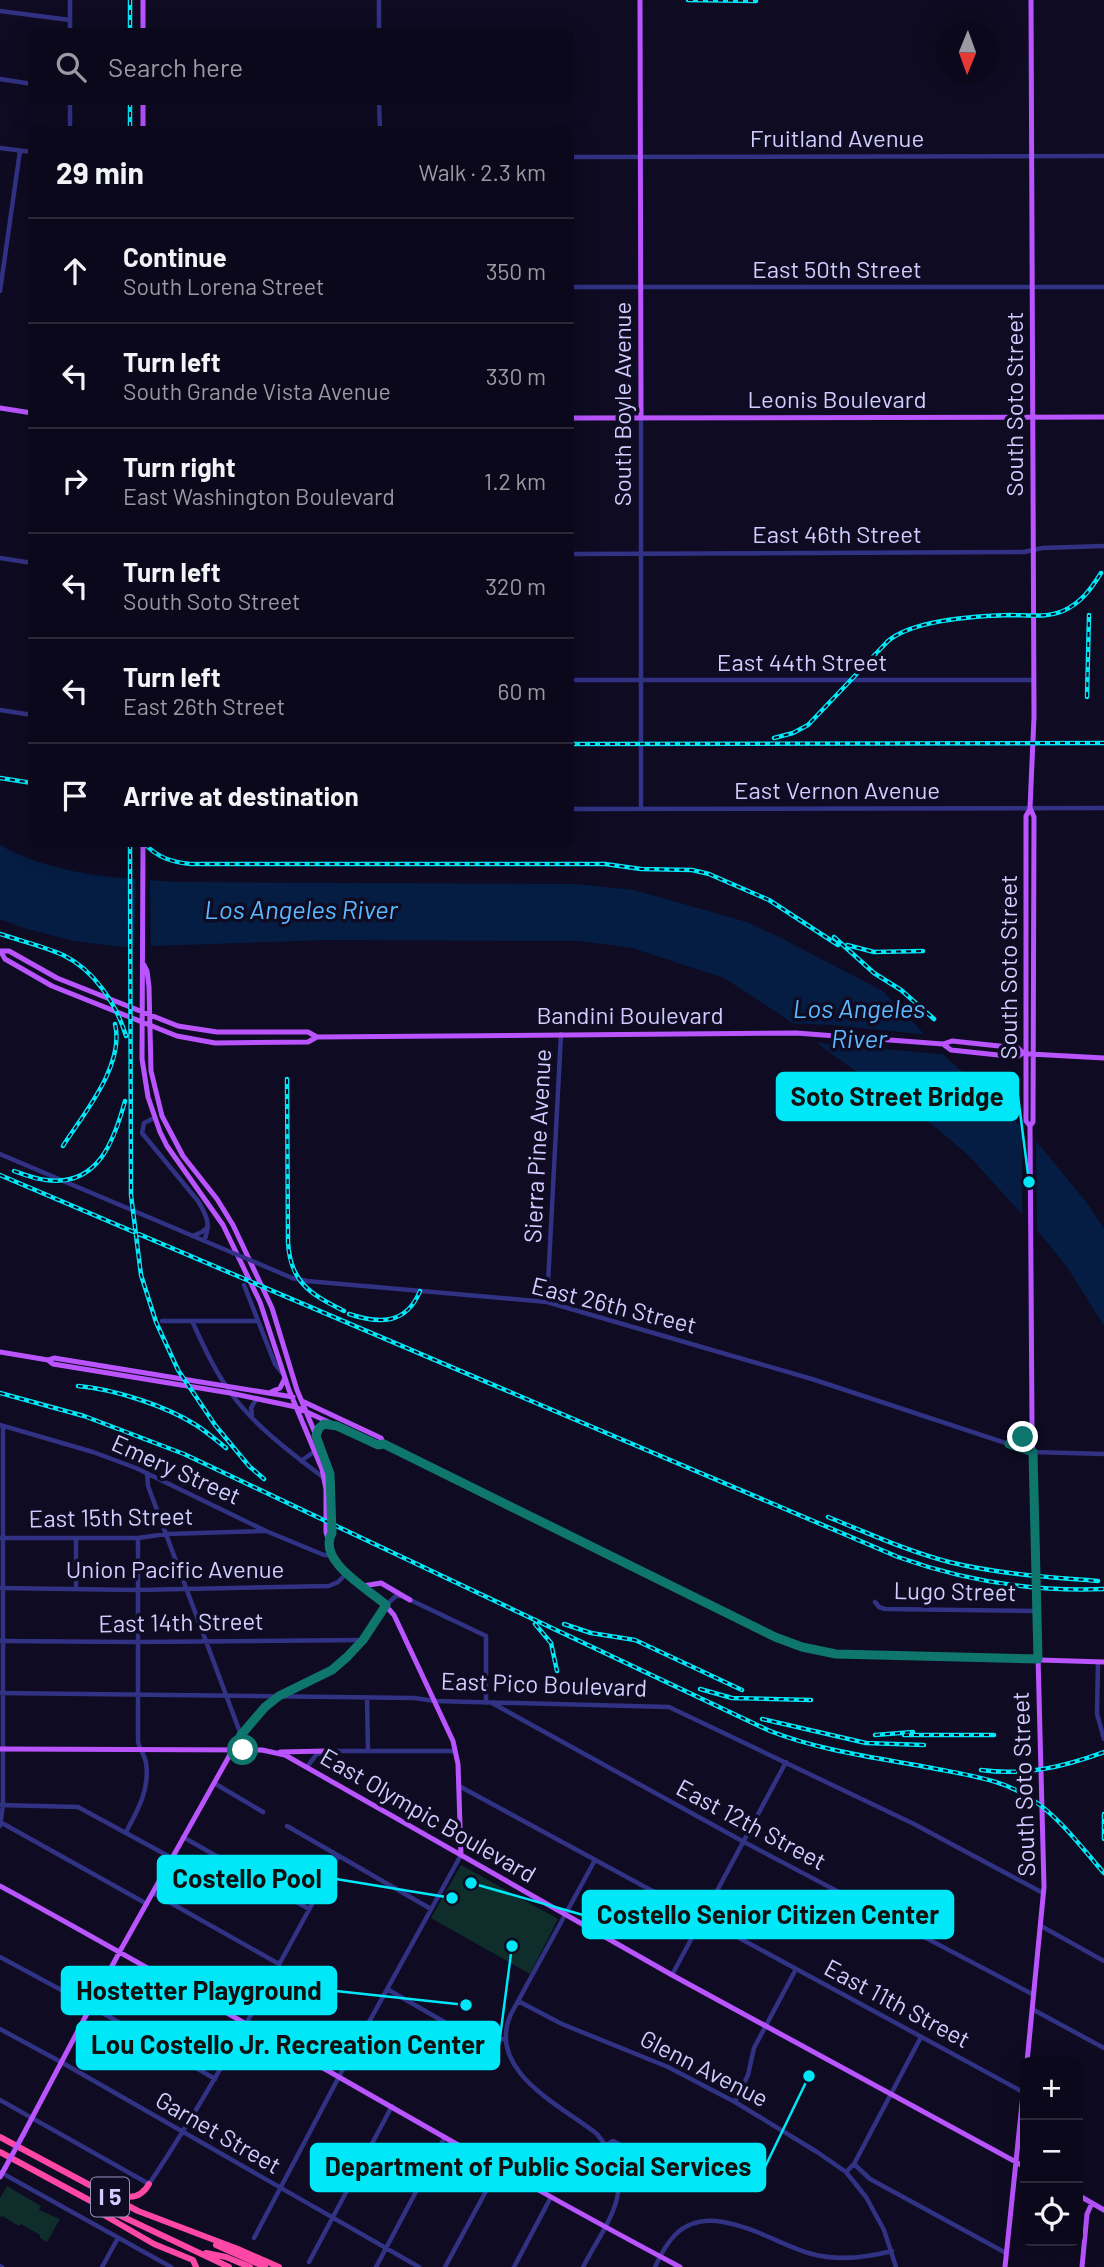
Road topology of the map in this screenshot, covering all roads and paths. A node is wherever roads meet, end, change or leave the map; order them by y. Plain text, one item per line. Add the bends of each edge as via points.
1 (70, 0) edge
2 (143, 0) edge
3 (379, 0) edge
4 (640, 0) edge
5 (1031, 0) edge
6 (0, 11) edge
7 (70, 20) junction
8 (70, 28) edge
9 (143, 28) edge
10 (379, 28) edge
11 (0, 79) edge
12 (28, 83) edge
13 (71, 105) edge
14 (143, 105) edge
15 (379, 105) edge
16 (70, 126) edge
17 (143, 126) edge
18 (380, 126) edge
19 (0, 148) edge
20 (20, 151) junction
21 (28, 152) edge
22 (574, 156) edge
23 (1032, 156) junction
24 (1104, 156) edge
25 (640, 157) junction
26 (574, 287) edge
27 (1032, 287) junction
28 (1104, 287) edge
29 (640, 288) junction
30 (0, 291) edge
31 (0, 408) edge
32 (28, 412) edge
33 (1033, 417) junction
34 (1104, 417) edge
35 (574, 418) edge
36 (641, 418) junction
37 (1104, 545) edge
38 (1033, 550) junction
39 (641, 553) junction
40 (574, 554) edge
41 (0, 558) edge
42 (28, 562) edge
43 (574, 680) edge
44 (1034, 680) junction
45 (641, 681) junction
46 (0, 710) edge
47 (28, 714) edge
48 (1031, 808) junction
49 (1104, 808) edge
50 (574, 809) edge
51 (640, 809) junction
52 (143, 847) edge
53 (1027, 907) junction
54 (1034, 907) junction
55 (1, 951) edge
56 (144, 965) junction
57 (142, 994) junction
58 (130, 1008) junction
59 (142, 1013) junction
60 (150, 1016) junction
61 (142, 1022) junction
62 (150, 1026) junction
63 (561, 1034) junction
64 (317, 1037) junction
65 (1028, 1054) junction
66 (1104, 1058) edge
67 (154, 1118) junction
68 (0, 1154) edge
69 (209, 1226) junction
70 (192, 1236) junction
71 (204, 1241) junction
72 (243, 1285) dead end
73 (547, 1302) junction
74 (162, 1321) dead end
75 (192, 1321) junction
76 (258, 1321) junction
77 (0, 1352) edge
78 (48, 1360) junction
79 (285, 1378) junction
80 (227, 1386) junction
81 (271, 1392) junction
82 (230, 1393) junction
83 (292, 1397) junction
84 (257, 1398) junction
85 (301, 1400) junction
86 (296, 1407) junction
87 (306, 1411) junction
88 (252, 1416) junction
89 (2, 1425) edge
90 (1032, 1425) junction
91 (337, 1426) junction
92 (316, 1436) junction
93 (384, 1444) junction
94 (1009, 1444) junction
95 (315, 1451) junction
96 (1033, 1452) junction
97 (1104, 1454) edge
98 (301, 1461) junction
99 (147, 1473) junction
100 (328, 1478) junction
101 (2, 1480) edge
102 (265, 1531) junction
103 (166, 1534) junction
104 (2, 1538) edge
105 (76, 1538) junction
106 (138, 1538) junction
107 (333, 1555) junction
108 (346, 1574) junction
109 (363, 1586) junction
110 (2, 1588) edge
111 (76, 1589) junction
112 (187, 1589) junction
113 (137, 1590) junction
114 (410, 1600) junction
115 (875, 1602) dead end
116 (386, 1605) junction
117 (1037, 1611) junction
118 (363, 1640) junction
119 (2, 1641) edge
120 (205, 1641) junction
121 (137, 1642) junction
122 (1038, 1659) junction
123 (1101, 1662) edge
124 (2, 1693) edge
125 (137, 1694) junction
126 (226, 1696) junction
127 (279, 1696) junction
128 (367, 1697) junction
129 (435, 1701) junction
130 (488, 1703) junction
131 (1103, 1730) edge
132 (241, 1735) junction
133 (1104, 1739) edge
134 (1, 1749) edge
135 (232, 1750) junction
136 (141, 1751) junction
137 (326, 1751) junction
138 (368, 1751) junction
139 (456, 1751) junction
140 (275, 1752) junction
141 (786, 1762) junction
142 (307, 1767) junction
143 (214, 1783) junction
144 (459, 1786) junction
145 (1, 1805) edge
146 (263, 1812) dead end
147 (1, 1824) edge
148 (287, 1826) dead end
149 (126, 1832) junction
150 (183, 1837) junction
151 (744, 1842) junction
152 (461, 1855) junction
153 (338, 1857) junction
154 (172, 1858) junction
155 (595, 1860) junction
156 (0, 1886) edge
157 (153, 1893) junction
158 (1044, 1894) junction
159 (147, 1903) junction
160 (309, 1909) junction
161 (431, 1909) junction
162 (566, 1915) junction
163 (702, 1918) junction
164 (1041, 1926) junction
165 (120, 1951) junction
166 (0, 1957) edge
167 (1104, 1961) edge
168 (279, 1964) junction
169 (796, 1969) junction
170 (672, 1975) junction
171 (387, 1989) junction
172 (1034, 1995) junction
173 (518, 2001) junction
174 (91, 2006) junction
175 (1032, 2009) junction
176 (246, 2024) junction
177 (765, 2027) junction
178 (0, 2029) edge
179 (921, 2037) junction
180 (505, 2039) junction
181 (1104, 2048) edge
182 (1027, 2057) edge
183 (61, 2062) junction
184 (339, 2077) junction
185 (215, 2079) junction
186 (1020, 2090) edge
187 (890, 2094) junction
188 (0, 2100) edge
189 (735, 2102) junction
190 (392, 2106) junction
191 (32, 2117) junction
192 (1020, 2120) edge
193 (183, 2133) junction
194 (0, 2137) edge
195 (445, 2137) junction
196 (606, 2145) junction
197 (0, 2152) edge
198 (1016, 2162) junction
199 (853, 2164) junction
200 (1020, 2164) edge
201 (660, 2166) dead end
202 (499, 2167) junction
203 (2, 2172) edge
204 (846, 2172) junction
205 (79, 2180) junction
206 (149, 2184) junction
207 (280, 2189) junction
208 (551, 2196) junction
209 (1083, 2198) edge
210 (1092, 2203) junction
211 (100, 2206) junction
212 (1104, 2210) edge
213 (333, 2218) junction
214 (605, 2226) junction
215 (196, 2234) junction
216 (118, 2238) junction
217 (254, 2238) dead end
218 (386, 2248) junction
219 (892, 2250) junction
220 (197, 2252) junction
221 (1006, 2253) junction
222 (660, 2257) junction
223 (309, 2262) dead end
224 (102, 2267) edge
225 (171, 2267) edge
226 (197, 2267) edge
227 (229, 2267) edge
228 (250, 2267) edge
229 (265, 2267) edge
230 (279, 2267) edge
231 (376, 2267) edge
232 (419, 2267) edge
233 (445, 2267) edge
234 (514, 2267) edge
235 (583, 2267) edge
236 (655, 2267) edge
237 (680, 2267) edge
238 (896, 2267) edge
239 (1005, 2267) edge
240 (1082, 2267) edge

1 - 7 street
2 - 9 main road
3 - 10 street
4 - 25 main road, South Boyle Avenue
5 - 23 main road, South Soto Street
6 - 7 street
7 - 8 street
11 - 12 street
13 - 16 street
14 - 17 main road
15 - 18 street
19 - 20 street
20 - 21 street
20 - 30 street
22 - 25 street, Fruitland Avenue
23 - 24 street, Fruitland Avenue
23 - 25 street, Fruitland Avenue
23 - 27 main road, South Soto Street
25 - 29 main road, South Boyle Avenue
26 - 29 street, East 50th Street
27 - 28 street, East 50th Street
27 - 29 street, East 50th Street
27 - 33 main road, South Soto Street
29 - 36 main road, South Boyle Avenue
31 - 32 main road
33 - 34 main road, Leonis Boulevard
33 - 36 main road, Leonis Boulevard
33 - 38 main road, South Soto Street
35 - 36 main road, Leonis Boulevard
36 - 39 street, South Boyle Avenue
37 - 38 street, East 46th Street
38 - 39 street, East 46th Street
38 - 44 main road, South Soto Street
39 - 40 street, East 46th Street
39 - 45 street, South Boyle Avenue
41 - 42 street
43 - 45 street, East 44th Street
44 - 45 street, East 44th Street
44 - 48 main road, South Soto Street
45 - 51 street, South Boyle Avenue
46 - 47 street
48 - 49 street, East Vernon Avenue
48 - 51 street, East Vernon Avenue
48 - 53 main road, South Soto Street via 1026,816
48 - 54 main road, South Soto Street
50 - 51 street, East Vernon Avenue
52 - 56 main road
53 - 54 main road
53 - 65 main road, South Soto Street
54 - 65 main road, South Soto Street
55 - 58 main road, Bandini Boulevard
55 - 61 main road, Bandini Boulevard via 5,959 52,986
56 - 57 main road
56 - 60 main road
57 - 58 main road
57 - 59 main road
58 - 59 main road, Bandini Boulevard
59 - 60 main road, Bandini Boulevard
59 - 61 main road
60 - 62 main road
60 - 64 main road, Bandini Boulevard via 200,1031 308,1032
61 - 62 main road, Bandini Boulevard
61 - 67 main road via 145,1081
62 - 64 main road, Bandini Boulevard via 215,1043 309,1042
62 - 85 main road via 152,1071 165,1122 243,1244 272,1308
63 - 64 main road, Bandini Boulevard
63 - 65 main road, Bandini Boulevard via 796,1033 952,1041 1018,1048
63 - 73 street, Sierra Pine Avenue
65 - 66 main road, Bandini Boulevard
65 - 90 main road, South Soto Street via 1033,1122
67 - 69 street via 142,1126 143,1136 198,1201
67 - 79 main road via 167,1146 233,1241 260,1302
68 - 70 street, East 26th Street
69 - 70 street
69 - 71 street
70 - 71 street, East 26th Street
71 - 73 street, East 26th Street, bridge via 307,1281
72 - 76 street
73 - 94 street, East 26th Street via 811,1379
74 - 75 street
75 - 76 street
75 - 80 street
76 - 79 street
77 - 78 main road
78 - 80 main road
78 - 82 main road
79 - 81 main road via 280,1388
79 - 83 main road
80 - 81 main road
80 - 82 street
81 - 83 main road
82 - 84 main road
82 - 88 street
83 - 85 main road
83 - 86 main road
84 - 86 main road
84 - 88 street
85 - 87 main road
85 - 93 main road via 381,1438
86 - 87 main road
86 - 95 main road
87 - 91 main road
87 - 92 main road
88 - 98 street
89 - 99 street, Emery Street
89 - 101 street
90 - 94 main road
90 - 96 main road, South Soto Street
91 - 92 main road via 321,1425
91 - 93 main road
92 - 100 main road via 328,1464
93 - 122 main road via 797,1646 836,1654
94 - 96 street, East 26th Street
95 - 98 street
95 - 100 main road
96 - 97 street, East 26th Street
96 - 117 main road, South Soto Street
98 - 100 street
99 - 102 street, Emery Street
99 - 103 street
100 - 107 main road via 326,1532
101 - 104 street
102 - 103 street, East 15th Street
102 - 107 street, Emery Street
103 - 106 street, East 15th Street
103 - 112 street
104 - 105 street, East 15th Street
104 - 110 street
105 - 106 street, East 15th Street
105 - 111 street
106 - 113 street
107 - 108 main road
108 - 109 main road
108 - 112 street, Union Pacific Avenue via 329,1586
109 - 114 main road via 381,1583
109 - 116 main road
110 - 111 street, Union Pacific Avenue
110 - 119 street
111 - 113 street, Union Pacific Avenue
112 - 113 street, Union Pacific Avenue
112 - 120 street
113 - 121 street
114 - 116 street via 398,1596
114 - 130 street via 486,1636
115 - 117 street, Lugo Street via 885,1609
116 - 118 main road
116 - 129 main road
117 - 122 main road, South Soto Street
118 - 120 street, East 14th Street
118 - 127 main road via 332,1670
119 - 121 street, East 14th Street
119 - 124 street
120 - 121 street, East 14th Street
120 - 126 street
121 - 125 street
122 - 123 main road
122 - 158 main road, South Soto Street
123 - 131 street via 1096,1709
124 - 125 street, East Pico Boulevard
124 - 134 street
125 - 126 street, East Pico Boulevard
125 - 136 street
126 - 127 street, East Pico Boulevard
126 - 132 street
127 - 128 street, East Pico Boulevard
127 - 132 main road
128 - 129 street, East Pico Boulevard
128 - 138 street
129 - 130 street, East Pico Boulevard
129 - 139 main road
130 - 141 street, East Pico Boulevard via 668,1707
130 - 151 street, East 12th Street
131 - 133 street
132 - 135 main road
134 - 136 main road, East Olympic Boulevard
134 - 145 street
135 - 136 main road, East Olympic Boulevard
135 - 140 main road, East Olympic Boulevard
135 - 143 main road
136 - 149 street via 146,1760 144,1797
137 - 138 street
137 - 140 main road
137 - 142 street
138 - 139 street
139 - 144 main road
140 - 142 main road, East Olympic Boulevard
141 - 151 street
141 - 158 street, East Pico Boulevard
142 - 152 main road, East Olympic Boulevard
143 - 146 street
143 - 150 main road
144 - 152 main road
144 - 155 street, East 11th Street
145 - 147 street
145 - 149 street via 78,1807
147 - 159 street
148 - 153 street
149 - 154 street
150 - 154 main road
150 - 160 street
151 - 163 street
151 - 172 street, East 12th Street
152 - 161 street
152 - 162 main road, East Olympic Boulevard
153 - 160 street
153 - 161 street
154 - 157 main road
155 - 162 street
155 - 163 street, East 11th Street
156 - 165 main road
157 - 159 main road
157 - 168 street
158 - 164 main road, South Soto Street
159 - 165 main road
160 - 168 street
161 - 171 street
162 - 170 main road, East Olympic Boulevard
162 - 173 street
163 - 169 street, East 11th Street
163 - 170 street
164 - 167 street
164 - 172 main road, South Soto Street
165 - 174 main road
165 - 176 main road
166 - 174 street
168 - 176 street
169 - 177 street
169 - 179 street, East 11th Street
170 - 177 main road, East Olympic Boulevard
171 - 180 street via 474,2039
171 - 184 street
172 - 175 main road, South Soto Street
173 - 180 street
173 - 189 street, Glenn Avenue
174 - 183 main road
174 - 185 street
175 - 181 street
175 - 182 main road, South Soto Street
176 - 184 main road
176 - 185 street
177 - 187 main road, East Olympic Boulevard
177 - 189 street
178 - 183 street, Garnet Street
179 - 186 street, East 11th Street
179 - 187 street
180 - 196 street via 524,2079
183 - 191 main road
183 - 193 street, Garnet Street
184 - 190 main road
184 - 207 street
185 - 193 street
187 - 198 main road, East Olympic Boulevard
187 - 199 street
188 - 191 street
189 - 204 street, Glenn Avenue
190 - 195 main road
190 - 213 street
191 - 203 main road, bridge
191 - 206 street
192 - 198 main road
193 - 206 street
193 - 207 street, Garnet Street
194 - 205 highway, I 5
195 - 202 main road
195 - 218 street
196 - 201 street via 612,2141
196 - 214 street via 620,2186
197 - 211 highway, I 5
198 - 200 main road, East Olympic Boulevard
198 - 221 main road
199 - 204 street
199 - 221 street via 870,2179
202 - 208 main road
202 - 233 street
203 - 216 street
204 - 219 street, Glenn Avenue via 866,2197
205 - 206 highway via 131,2197 142,2194
205 - 215 highway, I 5
207 - 213 street, Garnet Street
207 - 217 street
208 - 214 main road
208 - 234 street
209 - 210 main road
210 - 212 main road
210 - 240 main road
211 - 220 highway, I 5
211 - 226 highway via 104,2214 192,2260
213 - 218 street, Garnet Street
213 - 223 street
214 - 222 main road
214 - 235 street
215 - 229 highway
215 - 230 highway, I 5
216 - 224 street
216 - 225 street
218 - 231 street
218 - 232 street, Garnet Street
219 - 222 street via 862,2258 828,2257 746,2227 704,2222 682,2229
219 - 238 street, Glenn Avenue
220 - 227 highway, I 5
220 - 228 highway
221 - 239 main road
222 - 236 street
222 - 237 main road

